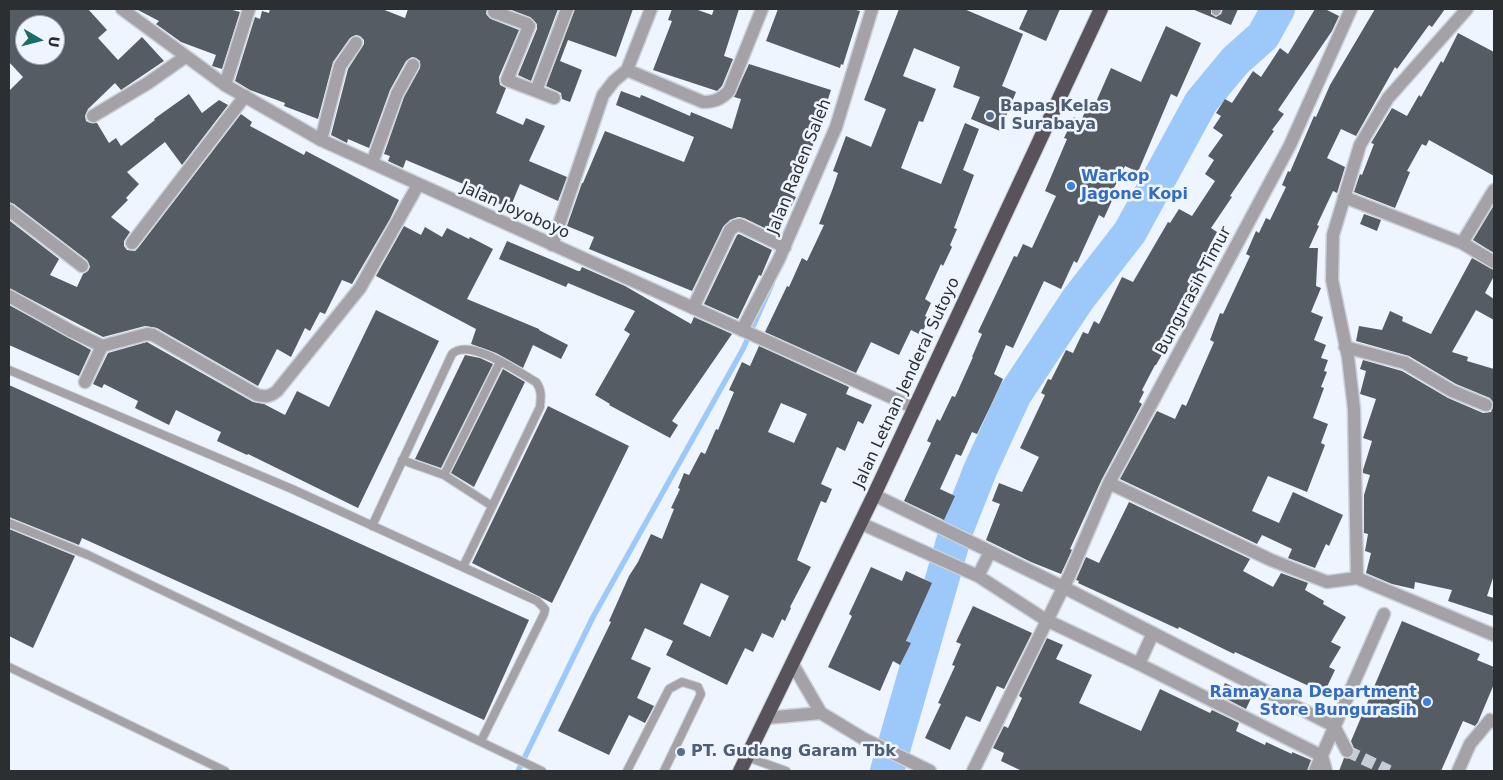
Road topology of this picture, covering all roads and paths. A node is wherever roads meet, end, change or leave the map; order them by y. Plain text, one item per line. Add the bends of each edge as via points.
1 (122, 9) edge
2 (249, 9) edge
3 (567, 9) edge
4 (651, 9) edge
5 (762, 9) edge
6 (872, 9) edge
7 (1101, 9) edge
8 (1351, 9) edge
9 (1466, 9) edge
10 (492, 10) edge
11 (356, 43) dead end
12 (185, 57) junction
13 (413, 65) dead end
14 (626, 70) junction
15 (225, 85) junction
16 (536, 91) junction
17 (245, 96) junction
18 (554, 98) dead end
19 (93, 116) dead end
20 (321, 140) junction
21 (372, 163) junction
22 (418, 185) junction
23 (1494, 190) edge
24 (1344, 197) junction
25 (9, 210) edge
26 (132, 243) dead end
27 (1462, 243) junction
28 (552, 245) junction
29 (785, 247) junction
30 (1494, 262) edge
31 (82, 266) dead end
32 (9, 296) edge
33 (693, 308) junction
34 (745, 332) junction
35 (102, 346) junction
36 (1345, 347) junction
37 (500, 362) junction
38 (9, 370) edge
39 (85, 382) dead end
40 (1486, 405) dead end
41 (914, 408) junction
42 (402, 460) junction
43 (444, 475) junction
44 (1110, 483) junction
45 (874, 495) junction
46 (492, 506) junction
47 (9, 523) edge
48 (860, 523) junction
49 (372, 526) junction
50 (990, 552) junction
51 (463, 567) junction
52 (978, 576) junction
53 (1357, 578) junction
54 (1063, 587) junction
55 (1384, 614) dead end
56 (1046, 620) junction
57 (1153, 633) junction
58 (1494, 634) edge
59 (792, 663) junction
60 (1139, 664) junction
61 (9, 667) edge
62 (821, 713) junction
63 (1493, 717) edge
64 (766, 718) junction
65 (1334, 726) junction
66 (480, 741) junction
67 (1347, 751) tunnel mouth
68 (1322, 756) junction
69 (747, 757) junction
70 (225, 771) edge
71 (542, 771) edge
72 (627, 771) edge
73 (664, 771) edge
74 (740, 771) edge
75 (786, 771) edge
76 (930, 771) edge
77 (973, 771) edge
78 (1315, 771) edge
79 (1326, 771) edge
80 (1458, 771) edge

1 - 12 street, Jalan Joyoboyo
2 - 15 street
3 - 16 street
4 - 14 street
5 - 14 street via 730,91 713,102 703,102
6 - 29 street, Jalan Raden Saleh via 836,127
7 - 41 highway, Jalan Letnan Jenderal Sutoyo
8 - 44 street, Bungurasih Timur via 1290,145
9 - 24 street via 1388,98 1360,145
10 - 16 street via 529,26 506,79
11 - 20 street via 340,66
12 - 15 street, Jalan Joyoboyo
12 - 19 street
13 - 21 street via 397,94
14 - 28 street via 603,95
15 - 17 street, Jalan Joyoboyo
16 - 18 street
17 - 20 street, Jalan Joyoboyo
17 - 26 street
20 - 21 street, Jalan Joyoboyo
21 - 22 street, Jalan Joyoboyo
22 - 28 street, Jalan Joyoboyo
22 - 35 street via 360,288 271,396 256,395 152,335
23 - 27 street
24 - 27 street
24 - 36 street via 1333,235 1332,280
25 - 31 street
27 - 30 street
28 - 33 street, Jalan Joyoboyo
29 - 33 street via 740,225 735,226 730,230
29 - 34 street, Jalan Raden Saleh
32 - 35 street
33 - 34 street, Jalan Joyoboyo
34 - 41 street, Jalan Joyoboyo
35 - 39 street
36 - 40 street via 1405,363 1452,391
36 - 53 street via 1354,409
37 - 42 lane via 464,348 452,354
37 - 43 lane
37 - 46 lane via 536,382 541,396 540,407
38 - 49 lane
41 - 45 highway, Jalan Letnan Jenderal Sutoyo
42 - 43 lane
42 - 49 lane
43 - 46 lane
44 - 53 street via 1271,560 1327,582
44 - 54 street, Bungurasih Timur
45 - 48 highway, Jalan Letnan Jenderal Sutoyo
45 - 50 street
46 - 51 lane
47 - 66 lane via 88,555
48 - 52 street
48 - 59 highway, Jalan Letnan Jenderal Sutoyo
49 - 51 lane
50 - 52 street
50 - 54 street
51 - 66 lane via 537,601 545,612
52 - 56 street
53 - 58 street
54 - 56 street, Bungurasih Timur
54 - 57 street
55 - 65 street
56 - 60 street
56 - 77 street, Bungurasih Timur
57 - 60 street
57 - 65 street
59 - 62 street
59 - 64 highway, Jalan Letnan Jenderal Sutoyo
60 - 68 street
61 - 70 lane
62 - 64 street
62 - 76 street via 864,739
63 - 80 street via 1470,744
64 - 69 highway, Jalan Letnan Jenderal Sutoyo
65 - 67 street
65 - 68 street
66 - 71 lane
68 - 78 street
68 - 79 street
69 - 74 highway, Jalan Letnan Jenderal Sutoyo
69 - 75 lane
72 - 73 lane via 669,689 682,682 698,687 701,694

